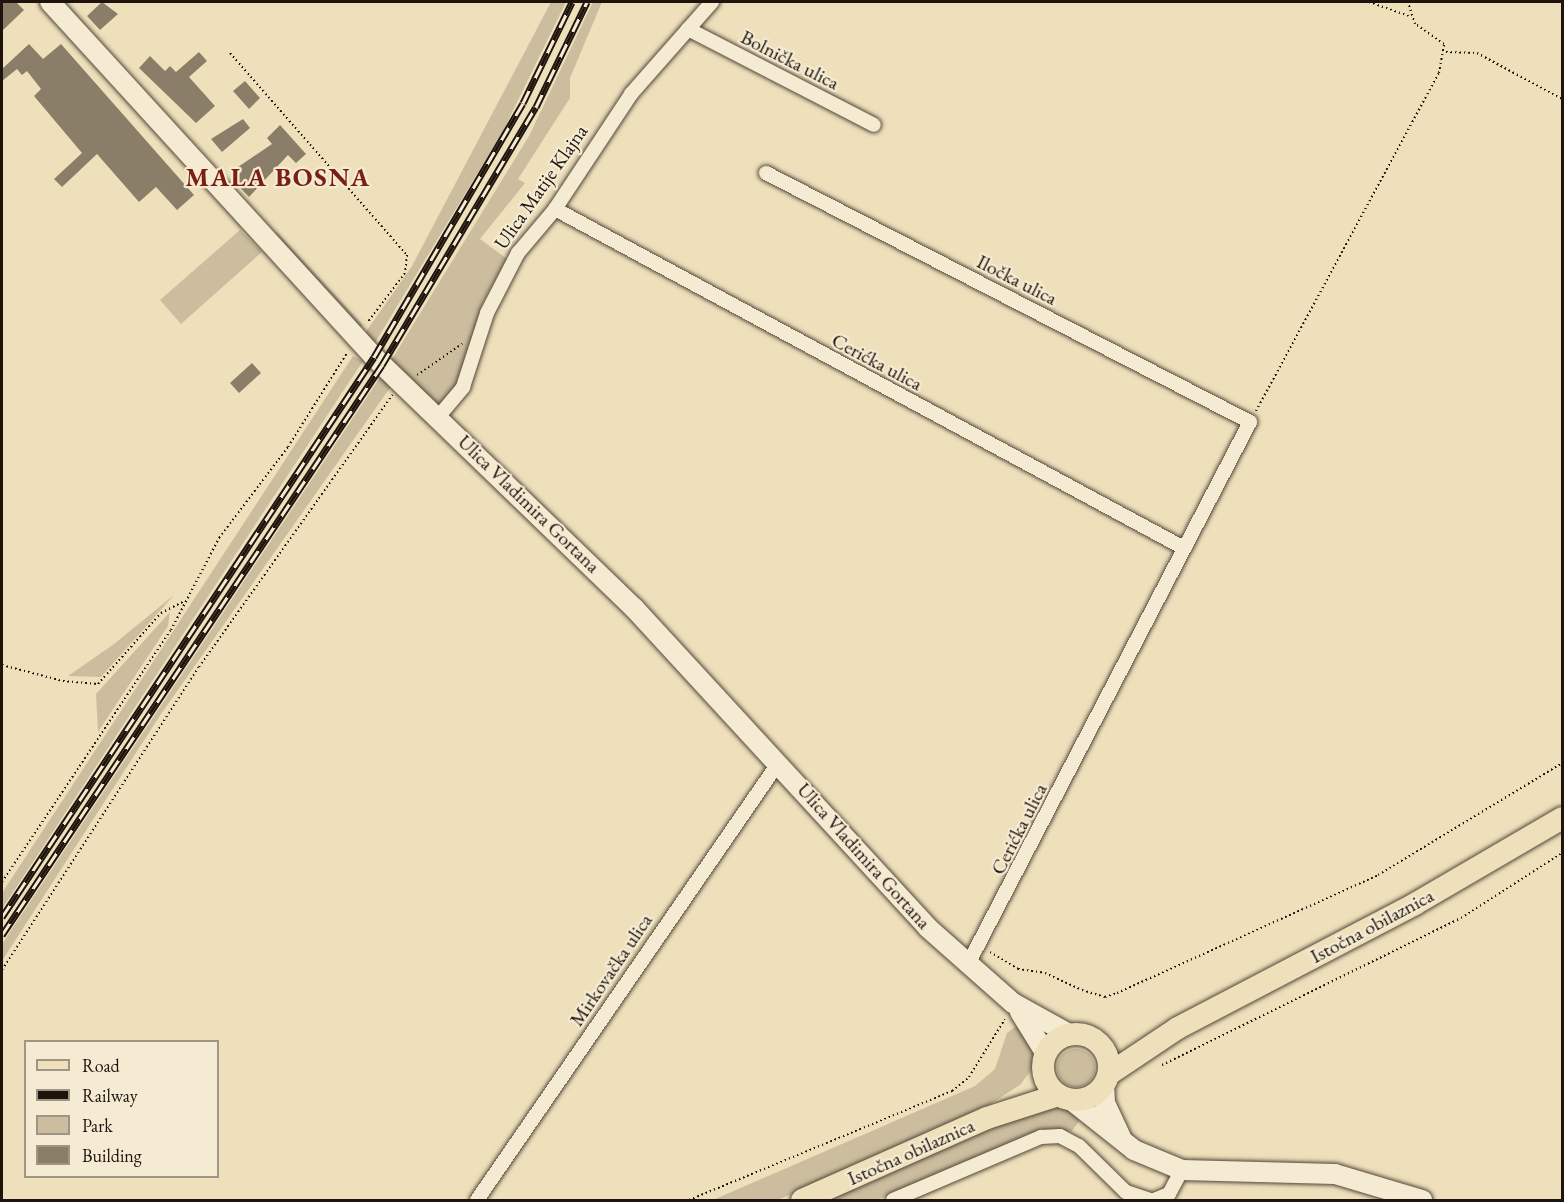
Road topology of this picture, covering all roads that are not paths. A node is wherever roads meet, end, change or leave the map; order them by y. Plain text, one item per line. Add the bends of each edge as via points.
1 (50, 2) edge
2 (712, 2) edge
3 (687, 29) junction
4 (874, 125) dead end
5 (766, 173) dead end
6 (555, 209) junction
7 (439, 416) junction
8 (1250, 422) joint
9 (1182, 547) junction
10 (779, 762) junction
11 (1563, 818) edge
12 (967, 966) junction
13 (1013, 1003) junction
14 (1178, 1028) junction
15 (1071, 1035) junction
16 (1098, 1042) junction
17 (1045, 1060) junction
18 (1107, 1079) junction
19 (1065, 1097) junction
20 (987, 1118) junction
21 (1123, 1142) junction
22 (1182, 1170) junction
23 (477, 1200) edge
24 (802, 1200) edge
25 (892, 1200) edge
26 (1152, 1200) edge
27 (1422, 1200) edge

1 - 7 main road, Ulica Vladimira Gortana via 356,338
2 - 3 street, Ulica Matije Klajna
3 - 4 street, Bolnička ulica
3 - 6 street, Ulica Matije Klajna via 631,94
5 - 8 street, Iločka ulica
6 - 7 street, Ulica Matije Klajna via 518,253 482,331 464,387
6 - 9 street, Cerićka ulica
7 - 10 main road, Ulica Vladimira Gortana via 634,608
8 - 9 street, Cerićka ulica
9 - 12 street, Cerićka ulica via 981,947
10 - 12 main road, Ulica Vladimira Gortana
10 - 23 street, Mirkovačka ulica
11 - 14 main road, Istočna obilaznica via 1415,904
12 - 13 main road, Ulica Vladimira Gortana
13 - 15 main road, Ulica Vladimira Gortana
13 - 17 main road, Ulica Vladimira Gortana
14 - 16 main road, Istočna obilaznica
14 - 18 main road, Istočna obilaznica
15 - 16 main road
15 - 17 main road
16 - 18 main road
17 - 19 main road
17 - 20 main road, Istočna obilaznica via 1029,1085
18 - 19 main road via 1090,1097
18 - 21 main road via 1106,1103
19 - 20 main road, Istočna obilaznica
19 - 21 main road
20 - 24 main road, Istočna obilaznica
21 - 22 main road
22 - 26 street via 1169,1194
22 - 27 main road via 1335,1174
25 - 26 street via 1041,1137 1060,1136 1079,1146 1126,1191

